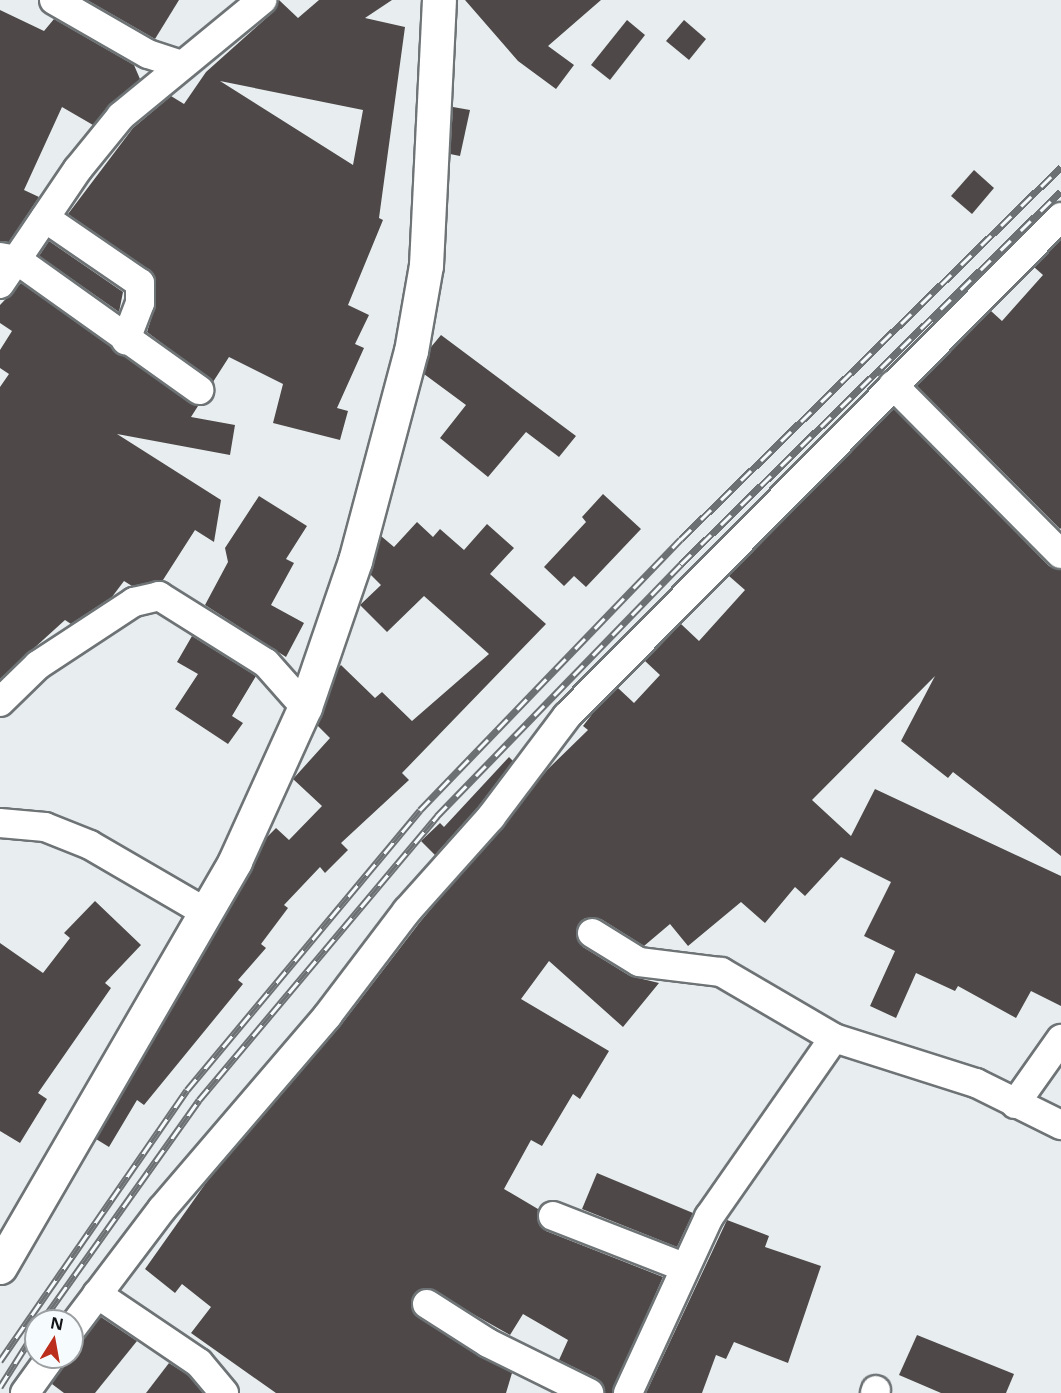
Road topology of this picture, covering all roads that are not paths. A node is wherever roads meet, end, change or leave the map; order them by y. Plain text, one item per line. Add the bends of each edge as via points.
1 (54, 0) edge
2 (262, 0) edge
3 (440, 0) edge
4 (179, 64) junction
5 (45, 218) junction
6 (1061, 218) edge
7 (9, 258) edge
8 (0, 284) edge
9 (126, 340) junction
10 (893, 385) junction
11 (199, 390) dead end
12 (1061, 554) edge
13 (0, 702) edge
14 (305, 707) junction
15 (0, 823) edge
16 (205, 912) junction
17 (592, 933) dead end
18 (834, 1038) junction
19 (1061, 1039) edge
20 (1015, 1104) junction
21 (1061, 1125) edge
22 (553, 1216) dead end
23 (684, 1267) junction
24 (0, 1268) edge
25 (97, 1294) junction
26 (427, 1304) dead end
27 (84, 1312) edge
28 (42, 1369) edge
29 (25, 1393) edge
30 (224, 1393) edge
31 (589, 1393) edge
32 (628, 1393) edge

1 - 4 street via 148,54
2 - 4 street
3 - 14 main road via 426,265 411,351 355,561
4 - 5 street via 99,142
5 - 7 street
5 - 9 street via 140,284 140,303
6 - 10 street
7 - 8 street
7 - 9 street
9 - 11 street
10 - 12 street
10 - 25 street via 567,716 491,817 407,911
13 - 14 street via 38,664 134,602 159,596 266,663
14 - 16 main road via 258,817
15 - 16 street via 45,827 90,845
16 - 24 main road
17 - 18 street via 639,962 720,972
18 - 20 street via 976,1083
18 - 23 street via 709,1217
19 - 20 street
20 - 21 street
22 - 23 street
23 - 32 street
25 - 27 street
25 - 30 street via 200,1363
26 - 31 street via 488,1343
28 - 29 street

